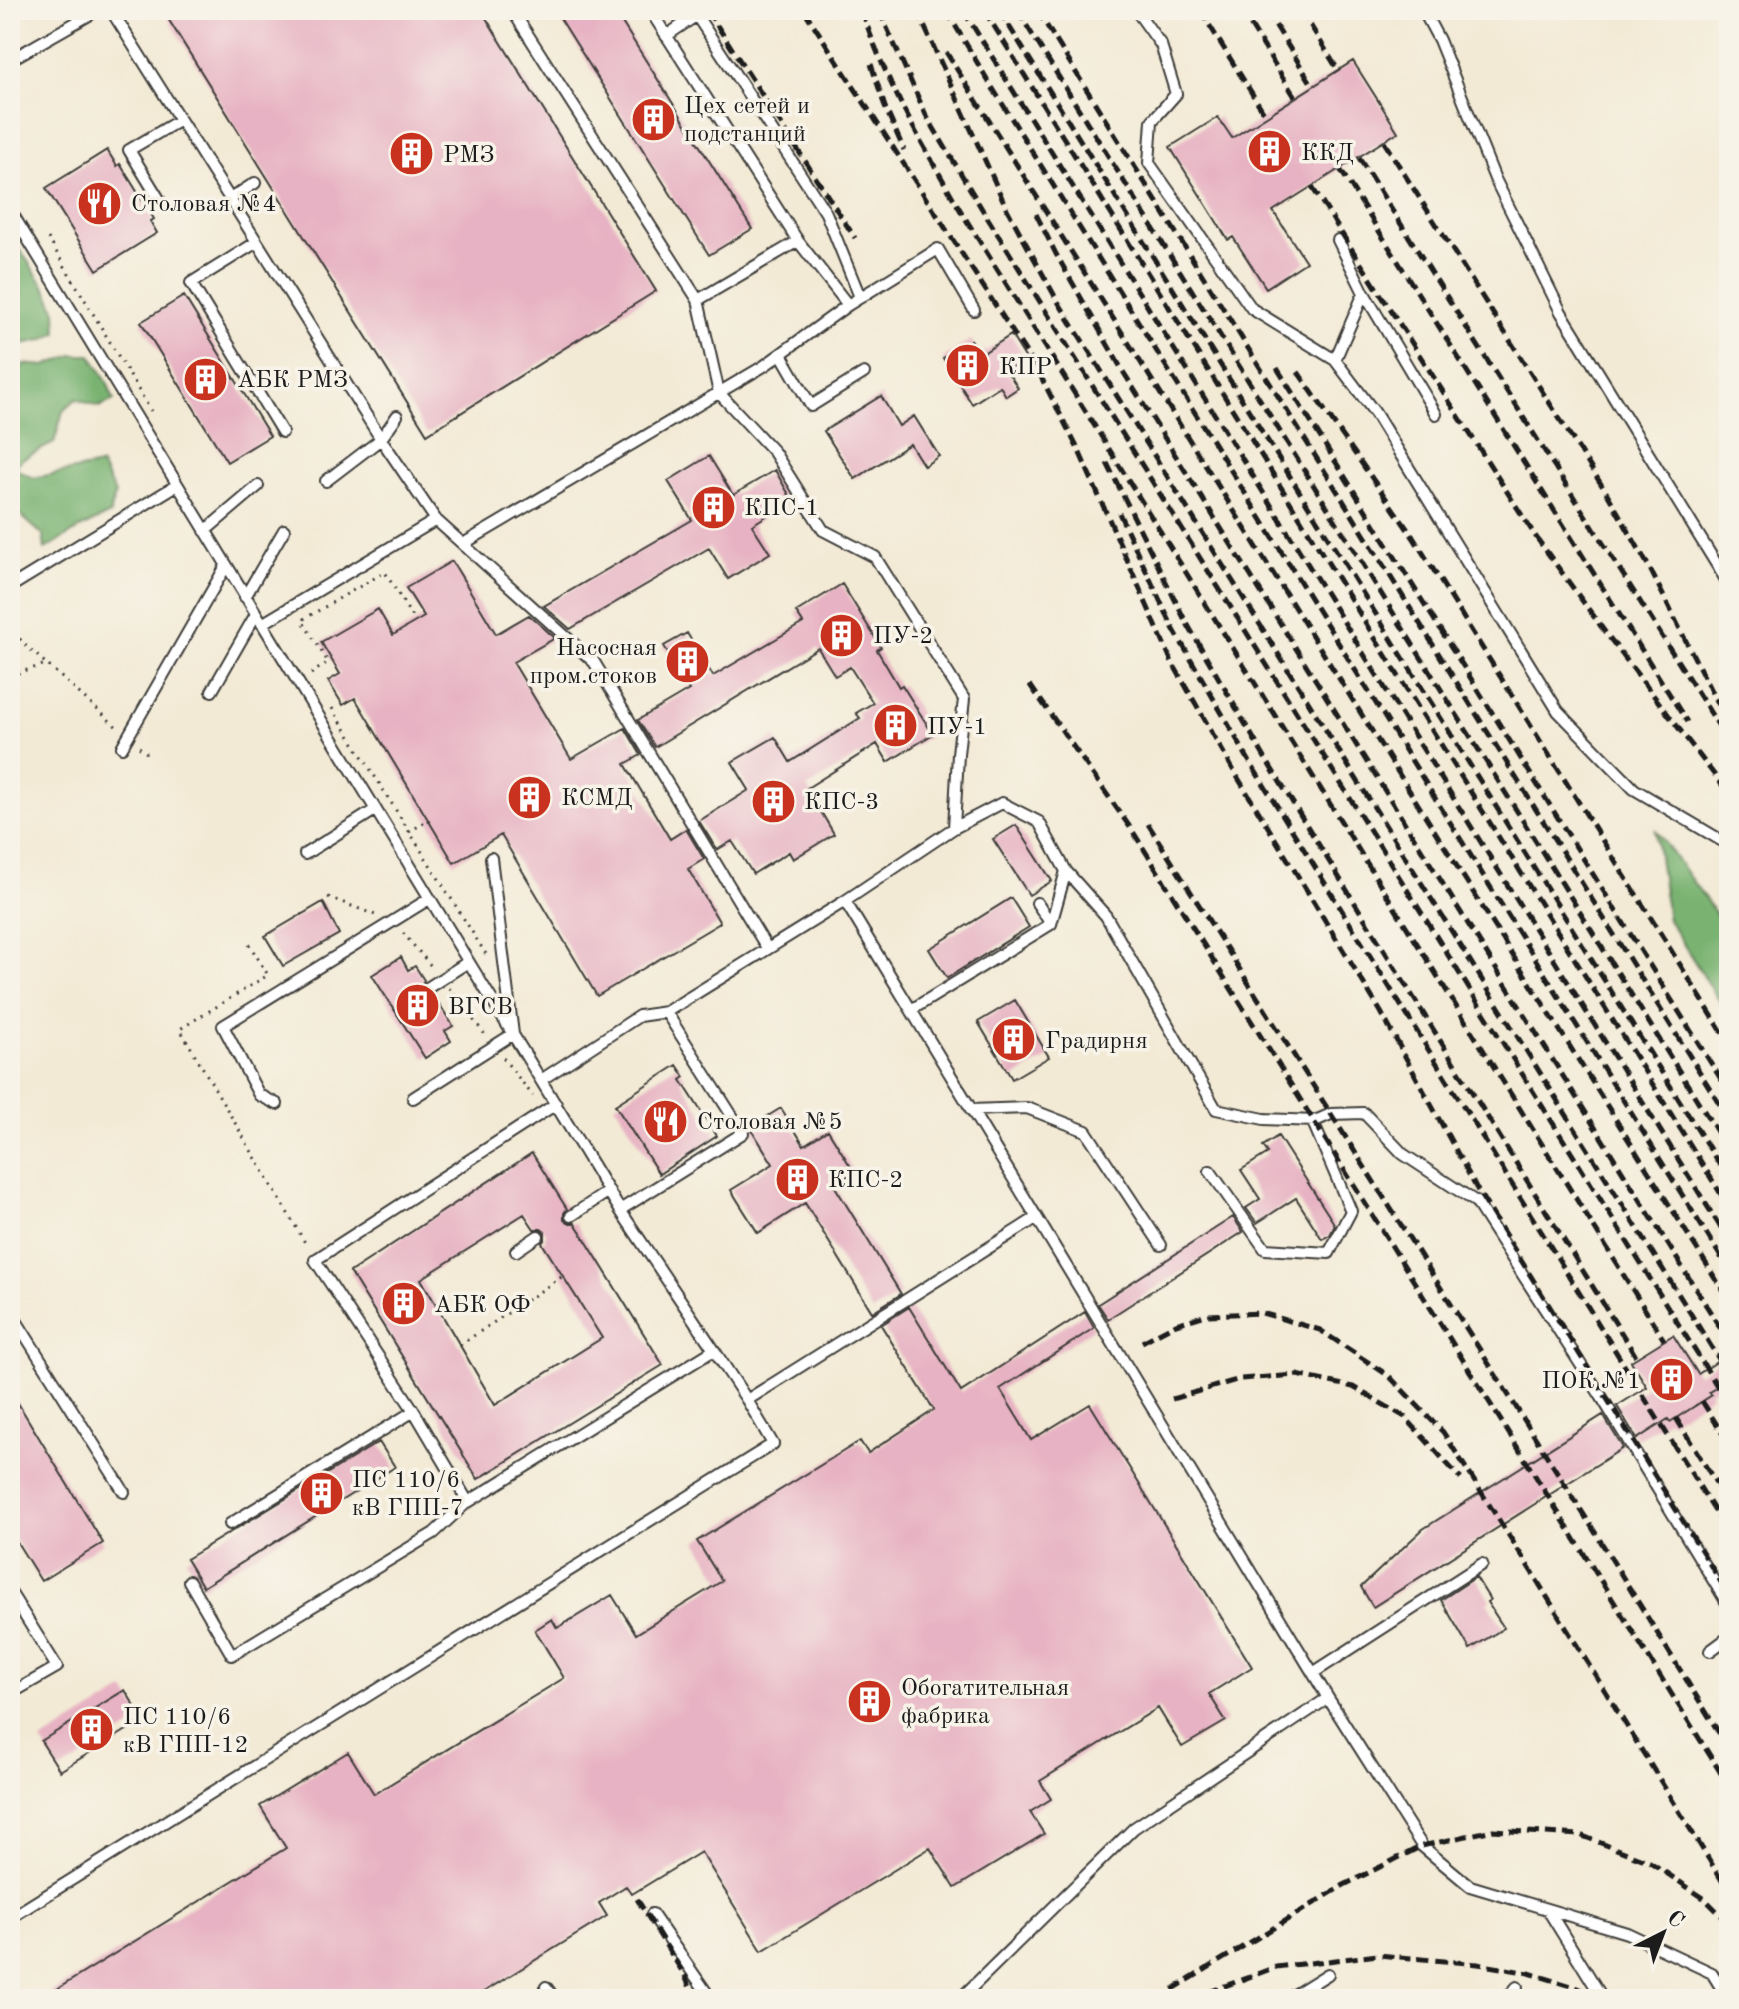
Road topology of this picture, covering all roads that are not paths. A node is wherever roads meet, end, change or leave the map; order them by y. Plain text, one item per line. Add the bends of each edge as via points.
1 (98, 10) edge
2 (111, 10) edge
3 (512, 10) edge
4 (650, 10) edge
5 (1136, 10) edge
6 (1423, 10) edge
7 (695, 12) edge
8 (666, 36) junction
9 (10, 60) edge
10 (180, 120) junction
11 (255, 183) dead end
12 (230, 199) junction
13 (162, 204) dead end
14 (10, 210) edge
15 (1338, 240) dead end
16 (798, 241) junction
17 (257, 242) junction
18 (1364, 293) junction
19 (860, 297) junction
20 (698, 300) junction
21 (848, 305) junction
22 (974, 310) dead end
23 (781, 354) junction
24 (1335, 360) junction
25 (864, 373) dead end
26 (719, 393) junction
27 (1436, 414) dead end
28 (397, 416) dead end
29 (282, 432) dead end
30 (381, 439) junction
31 (326, 481) dead end
32 (177, 485) junction
33 (258, 486) dead end
34 (436, 520) junction
35 (284, 530) dead end
36 (205, 531) junction
37 (463, 544) junction
38 (226, 566) junction
39 (10, 587) edge
40 (1729, 589) edge
41 (245, 597) junction
42 (259, 619) junction
43 (212, 691) dead end
44 (125, 742) road end
45 (375, 810) junction
46 (954, 828) junction
47 (1729, 849) edge
48 (305, 854) dead end
49 (491, 858) dead end
50 (1066, 871) junction
51 (429, 899) junction
52 (845, 901) junction
53 (1037, 903) dead end
54 (1051, 924) junction
55 (767, 948) junction
56 (468, 962) junction
57 (429, 987) dead end
58 (911, 1010) junction
59 (666, 1012) junction
60 (513, 1034) junction
61 (541, 1080) junction
62 (413, 1098) dead end
63 (277, 1104) dead end
64 (556, 1104) junction
65 (971, 1110) junction
66 (1312, 1120) junction
67 (1210, 1171) dead end
68 (609, 1191) junction
69 (620, 1210) junction
70 (571, 1216) dead end
71 (1036, 1218) junction
72 (538, 1236) dead end
73 (1161, 1245) dead end
74 (516, 1251) dead end
75 (10, 1311) edge
76 (714, 1350) junction
77 (747, 1400) junction
78 (414, 1411) junction
79 (124, 1492) dead end
80 (468, 1502) junction
81 (230, 1524) dead end
82 (1482, 1564) dead end
83 (189, 1581) dead end
84 (10, 1592) edge
85 (1729, 1606) edge
86 (1729, 1637) edge
87 (1710, 1651) dead end
88 (1313, 1673) junction
89 (10, 1694) edge
90 (1328, 1698) junction
91 (1548, 1910) junction
92 (652, 1914) dead end
93 (10, 1918) edge
94 (1328, 1974) dead end
95 (546, 1987) dead end
96 (1517, 1987) dead end
97 (555, 1999) edge
98 (711, 1999) edge
99 (960, 1999) edge
100 (1288, 1999) edge
101 (1506, 1999) edge
102 (1603, 1999) edge
103 (1728, 1999) edge

1 - 9 lane
2 - 10 lane
3 - 20 lane
4 - 8 lane
5 - 24 lane via 1161,45 1176,94 1152,121 1149,163 1252,309
6 - 40 lane via 1495,179 1561,312
7 - 8 lane
7 - 19 lane via 826,213
8 - 16 lane
10 - 12 lane
10 - 13 lane via 129,150
11 - 12 lane
12 - 17 lane
14 - 32 lane
15 - 18 lane
16 - 20 lane
16 - 21 lane
17 - 29 lane via 191,283
17 - 30 lane
18 - 24 lane
18 - 27 lane
19 - 21 lane
19 - 22 lane via 938,249
20 - 26 lane
21 - 23 lane
23 - 25 lane via 811,406
23 - 26 lane
24 - 47 lane via 1375,413 1558,711 1634,789
26 - 37 lane
26 - 46 lane via 774,452 823,530 875,557 964,699
28 - 30 lane
30 - 31 lane
30 - 34 lane
32 - 36 lane
32 - 39 lane
33 - 36 lane
34 - 37 lane
34 - 42 lane
35 - 41 lane
36 - 38 lane
37 - 55 lane via 594,662
38 - 41 lane
38 - 44 lane
41 - 42 lane
42 - 43 lane
42 - 45 lane
45 - 48 lane
45 - 51 lane
46 - 50 lane via 1002,803 1039,822
46 - 52 lane
49 - 60 lane
50 - 54 lane
50 - 66 lane via 1106,916 1216,1109 1264,1119
51 - 56 lane
51 - 63 lane via 223,1026 259,1095
52 - 55 lane
52 - 58 lane
53 - 54 lane
54 - 58 lane
55 - 59 lane
56 - 57 lane
56 - 60 lane
58 - 65 lane
59 - 61 lane via 639,1016
59 - 69 lane via 743,1133
60 - 61 lane
60 - 62 lane
61 - 64 lane
64 - 68 lane
64 - 78 lane via 315,1260
65 - 71 lane
65 - 73 lane via 1027,1108 1086,1131
66 - 67 lane via 1351,1211 1329,1253 1265,1249
66 - 85 lane via 1364,1113 1403,1154 1476,1202
68 - 69 lane
68 - 70 lane
69 - 76 lane
71 - 77 lane
71 - 88 lane
72 - 74 lane
75 - 79 lane
76 - 77 lane
76 - 80 lane
77 - 93 lane via 773,1444
78 - 80 lane
78 - 81 lane
80 - 83 lane via 434,1533 232,1655
82 - 88 lane
84 - 89 lane via 57,1667
86 - 87 lane
88 - 90 lane
90 - 91 lane via 1422,1846 1470,1886
90 - 99 lane via 1134,1828
91 - 102 lane
91 - 103 lane via 1627,1933 1712,1973
92 - 98 lane
94 - 100 lane
95 - 97 lane
96 - 101 lane

